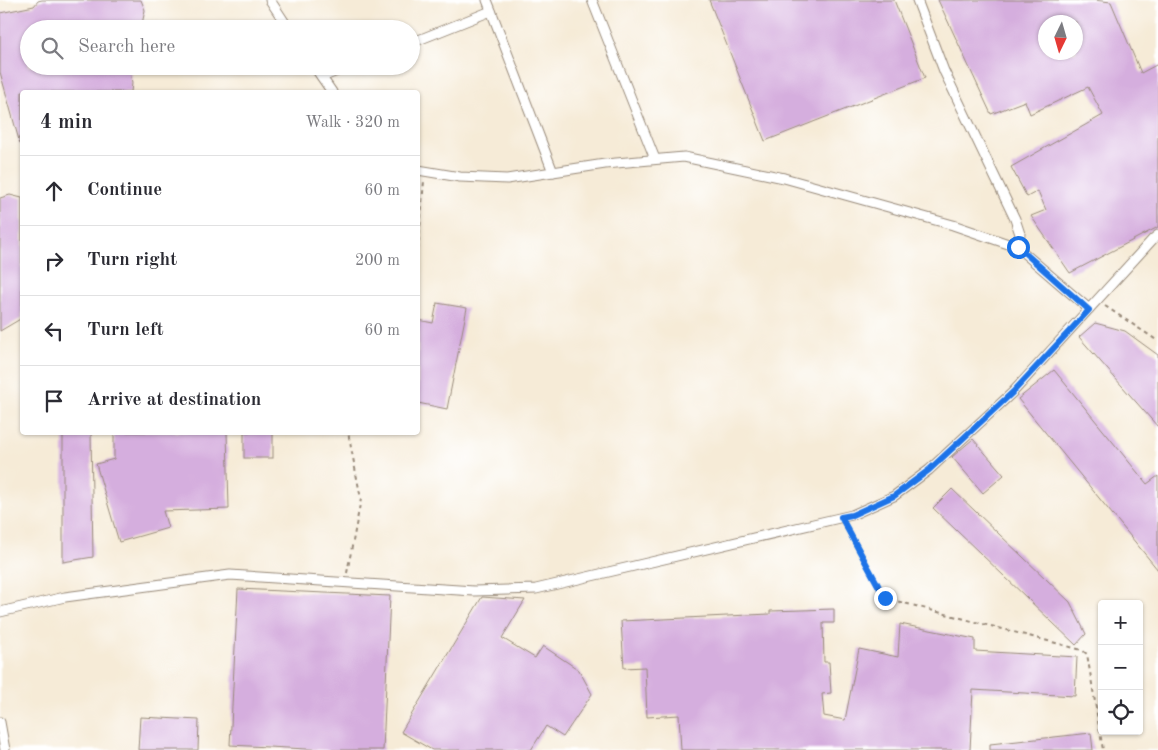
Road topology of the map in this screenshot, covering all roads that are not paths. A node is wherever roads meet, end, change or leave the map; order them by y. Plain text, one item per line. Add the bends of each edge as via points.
1 (270, 0) edge
2 (487, 0) edge
3 (592, 0) edge
4 (917, 0) edge
5 (491, 12) junction
6 (283, 20) edge
7 (420, 39) edge
8 (327, 75) edge
9 (322, 77) joint
10 (331, 90) edge
11 (655, 159) junction
12 (421, 170) edge
13 (553, 172) junction
14 (1158, 235) edge
15 (1018, 247) junction
16 (1089, 310) junction
17 (0, 612) edge
18 (0, 722) edge
19 (5, 750) edge

1 - 6 street
2 - 5 street
3 - 11 street
4 - 15 street via 944,70 1015,219 1020,234
5 - 7 street
5 - 13 street
8 - 9 street
9 - 10 street
11 - 13 street
11 - 15 street via 684,157 784,178 953,224
12 - 13 street via 460,177 507,179
14 - 16 street
15 - 16 street
16 - 17 street via 1013,392 929,470 894,496 852,515 536,589 474,591 230,575 66,597
18 - 19 street

